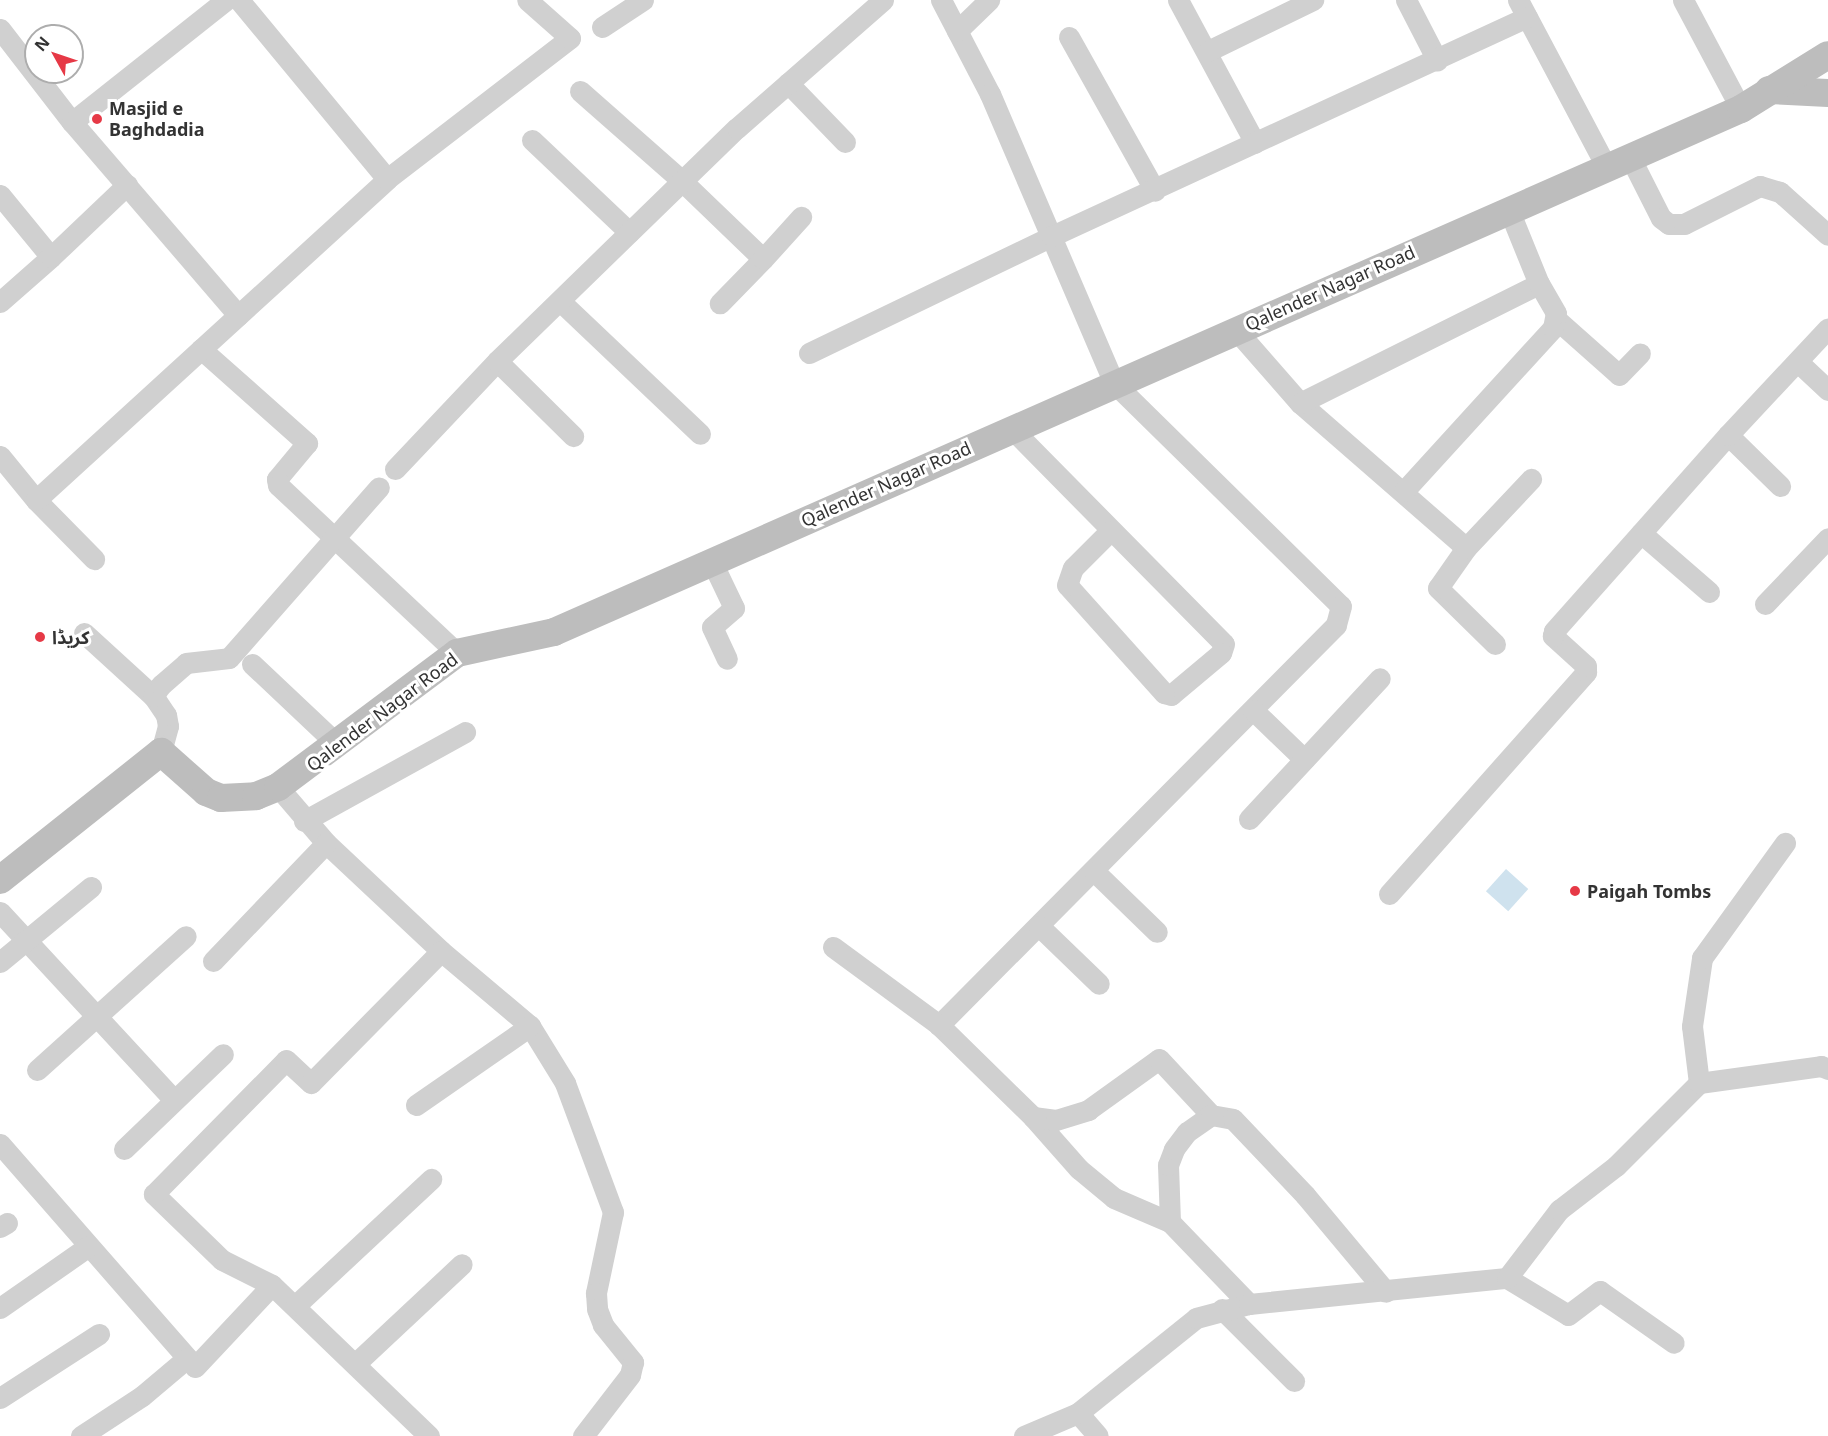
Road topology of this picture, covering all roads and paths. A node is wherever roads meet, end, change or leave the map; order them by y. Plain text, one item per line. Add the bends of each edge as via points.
1 (226, 0) edge
2 (239, 0) edge
3 (527, 0) edge
4 (643, 0) edge
5 (883, 0) edge
6 (941, 0) edge
7 (988, 0) edge
8 (1178, 0) edge
9 (1312, 0) edge
10 (1406, 0) edge
11 (1683, 0) edge
12 (1523, 8) edge
13 (602, 27) dead end
14 (0, 29) edge
15 (957, 31) junction
16 (1069, 37) dead end
17 (1208, 51) junction
18 (1828, 56) edge
19 (1437, 60) junction
20 (788, 82) junction
21 (1769, 90) junction
22 (580, 91) dead end
23 (1828, 93) edge
24 (1741, 109) junction
25 (72, 122) junction
26 (532, 140) dead end
27 (845, 142) dead end
28 (1255, 143) junction
29 (1618, 162) junction
30 (387, 178) junction
31 (682, 181) junction
32 (127, 185) junction
33 (1155, 191) junction
34 (0, 195) edge
35 (1509, 210) junction
36 (801, 217) dead end
37 (629, 232) junction
38 (1828, 235) edge
39 (1052, 236) junction
40 (51, 257) junction
41 (763, 259) junction
42 (1539, 284) junction
43 (560, 301) junction
44 (0, 302) edge
45 (720, 303) dead end
46 (238, 315) junction
47 (1556, 320) junction
48 (1828, 328) edge
49 (1236, 330) junction
50 (201, 349) junction
51 (809, 353) dead end
52 (1640, 353) dead end
53 (497, 361) junction
54 (1798, 362) junction
55 (1114, 383) junction
56 (1828, 390) edge
57 (1300, 403) junction
58 (1011, 428) junction
59 (700, 434) dead end
60 (1728, 435) junction
61 (573, 436) dead end
62 (0, 456) edge
63 (395, 470) dead end
64 (1531, 479) dead end
65 (1780, 486) dead end
66 (380, 487) dead end
67 (1404, 491) junction
68 (36, 500) junction
69 (1110, 531) junction
70 (1641, 533) junction
71 (334, 537) junction
72 (1828, 538) edge
73 (1466, 548) junction
74 (94, 559) dead end
75 (712, 562) junction
76 (1709, 592) dead end
77 (1765, 604) dead end
78 (84, 633) dead end
79 (1495, 644) dead end
80 (457, 653) junction
81 (727, 659) dead end
82 (252, 664) dead end
83 (1380, 678) dead end
84 (153, 696) junction
85 (1253, 710) junction
86 (465, 732) dead end
87 (337, 744) junction
88 (161, 752) junction
89 (1304, 759) junction
90 (278, 787) junction
91 (1249, 819) dead end
92 (304, 821) junction
93 (326, 843) junction
94 (1785, 843) dead end
95 (1095, 872) junction
96 (0, 880) edge
97 (91, 887) dead end
98 (1389, 894) dead end
99 (0, 912) edge
100 (1040, 926) junction
101 (1157, 932) dead end
102 (186, 936) dead end
103 (27, 939) junction
104 (833, 947) dead end
105 (441, 951) junction
106 (213, 961) dead end
107 (0, 962) edge
108 (1099, 984) dead end
109 (97, 1017) junction
110 (939, 1025) junction
111 (530, 1026) junction
112 (223, 1053) dead end
113 (1826, 1063) edge
114 (38, 1070) dead end
115 (1699, 1083) junction
116 (174, 1100) junction
117 (416, 1105) dead end
118 (1211, 1115) junction
119 (1033, 1117) junction
120 (0, 1144) edge
121 (124, 1149) dead end
122 (431, 1179) dead end
123 (1170, 1222) junction
124 (89, 1246) junction
125 (462, 1264) dead end
126 (1507, 1278) junction
127 (272, 1285) junction
128 (1386, 1292) junction
129 (1249, 1304) junction
130 (296, 1305) junction
131 (0, 1308) edge
132 (1222, 1310) junction
133 (99, 1334) dead end
134 (1674, 1343) dead end
135 (187, 1358) junction
136 (355, 1364) junction
137 (1294, 1381) dead end
138 (0, 1398) edge
139 (1078, 1413) junction
140 (81, 1436) edge
141 (429, 1436) edge
142 (583, 1436) edge
143 (1024, 1436) edge
144 (1098, 1436) edge

1 - 25 street
2 - 30 street
3 - 30 street via 570,38
4 - 13 street
5 - 20 street
6 - 15 street
7 - 15 street
8 - 17 street
9 - 17 street
10 - 19 street
11 - 24 street
12 - 19 street
12 - 29 street
14 - 25 street
15 - 39 street via 990,94
16 - 33 street
17 - 28 street
18 - 21 street, Qalender Nagar Road
19 - 28 street
20 - 27 street
20 - 31 street
21 - 23 street
21 - 24 street, Qalender Nagar Road
22 - 31 street
24 - 29 street, Qalender Nagar Road
25 - 32 street
26 - 37 street
28 - 33 street
29 - 35 street, Qalender Nagar Road
29 - 38 street via 1669,224 1684,224 1760,186 1780,192
30 - 46 street
31 - 37 street
31 - 41 street
32 - 40 street
32 - 46 street
33 - 39 street
34 - 40 street
35 - 42 street
35 - 49 street, Qalender Nagar Road
36 - 41 street
37 - 43 street
39 - 51 street
39 - 55 street
40 - 44 street
41 - 45 street
42 - 47 street
42 - 57 street
43 - 53 street
43 - 59 street
46 - 50 street
47 - 52 street via 1619,375
47 - 67 street via 1553,328
48 - 54 street
49 - 55 street, Qalender Nagar Road
49 - 57 street
50 - 68 street
50 - 71 street via 307,443 277,482
53 - 61 street
53 - 63 street
54 - 56 street
54 - 60 street
55 - 58 street, Qalender Nagar Road
55 - 85 street via 1341,606 1336,625
57 - 67 street
58 - 69 street
58 - 75 street, Qalender Nagar Road
60 - 65 street
60 - 70 street
62 - 68 street
64 - 73 street
66 - 71 street
67 - 73 street
68 - 74 street
69 - 69 street via 1073,568 1066,585 1164,693 1171,695 1221,653 1224,644
70 - 76 street
70 - 98 street via 1553,634 1586,666 1586,672
71 - 80 street
71 - 84 street via 229,658 186,663
72 - 77 street
73 - 79 street via 1439,583 1439,592
75 - 80 street, Qalender Nagar Road via 554,632
75 - 81 street via 734,608 712,627
78 - 84 street
80 - 87 street, Qalender Nagar Road
82 - 87 street
83 - 89 street
84 - 88 street via 166,715 168,726
85 - 89 street
85 - 95 street
86 - 92 street
87 - 90 street, Qalender Nagar Road
88 - 90 street, Qalender Nagar Road via 206,792 221,798 256,796
88 - 96 street
89 - 91 street
90 - 92 street
92 - 93 street
93 - 105 street
93 - 106 street
94 - 115 street via 1702,958 1692,1026
95 - 100 street
95 - 101 street
97 - 103 street
99 - 103 street
100 - 108 street
100 - 110 street
102 - 109 street
103 - 107 street
103 - 109 street
104 - 110 street
105 - 111 street
105 - 127 street via 310,1083 286,1060 154,1194 222,1260
109 - 114 street
109 - 116 street
110 - 119 street
111 - 117 street
111 - 142 street via 565,1083 613,1212 596,1293 597,1309 603,1325 633,1362
112 - 116 street
113 - 115 street
115 - 126 street via 1616,1166 1559,1210
116 - 121 street
118 - 119 street via 1159,1059 1088,1110 1056,1120
118 - 123 street via 1187,1132 1171,1157
118 - 128 street via 1233,1119 1305,1195
119 - 123 street via 1096,1185 1114,1198
120 - 124 street
122 - 130 street
123 - 129 street
124 - 131 street
124 - 135 street
125 - 136 street
126 - 128 street
126 - 134 street via 1568,1315 1600,1291
127 - 130 street
127 - 135 street via 195,1367
128 - 129 street
129 - 132 street
130 - 136 street
132 - 137 street
132 - 139 street via 1196,1318 1167,1337
133 - 138 street
135 - 140 street via 142,1396
136 - 141 street
139 - 143 street
139 - 144 street

